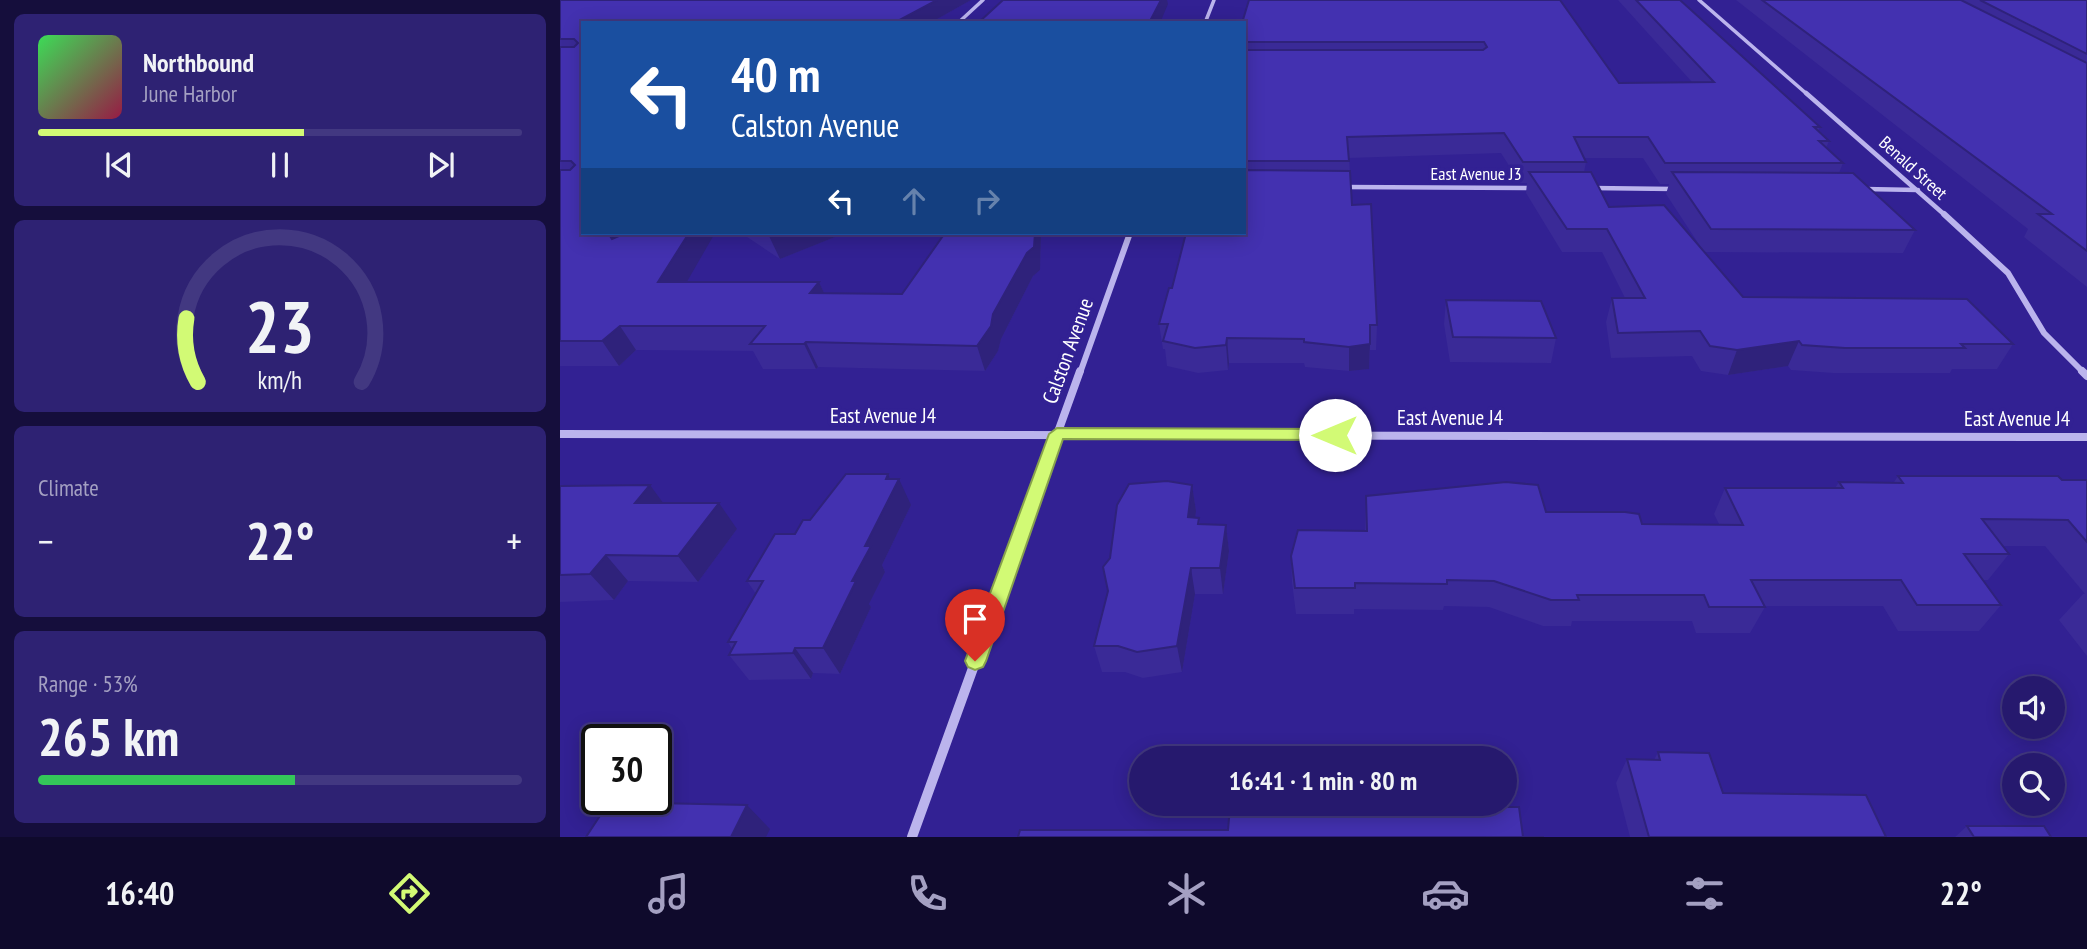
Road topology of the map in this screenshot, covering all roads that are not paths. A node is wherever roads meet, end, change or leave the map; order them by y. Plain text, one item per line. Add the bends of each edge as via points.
1 (983, 0) edge
2 (1214, 0) edge
3 (1699, 0) edge
4 (960, 21) edge
5 (1206, 21) edge
6 (1340, 187) edge
7 (1547, 188) edge
8 (1588, 188) edge
9 (1684, 189) edge
10 (1849, 189) edge
11 (1918, 190) junction
12 (1129, 235) edge
13 (2087, 376) edge
14 (560, 434) edge
15 (1057, 434) junction
16 (2087, 437) edge
17 (912, 837) edge

1 - 4 street
2 - 5 street
3 - 11 street, Benald Street
6 - 7 street, East Avenue J3
8 - 9 street
10 - 11 street
11 - 13 street, Benald Street via 2008,273 2044,333
12 - 15 street, Calston Avenue
14 - 15 street, East Avenue J4
15 - 16 street, East Avenue J4
15 - 17 street, Calston Avenue

